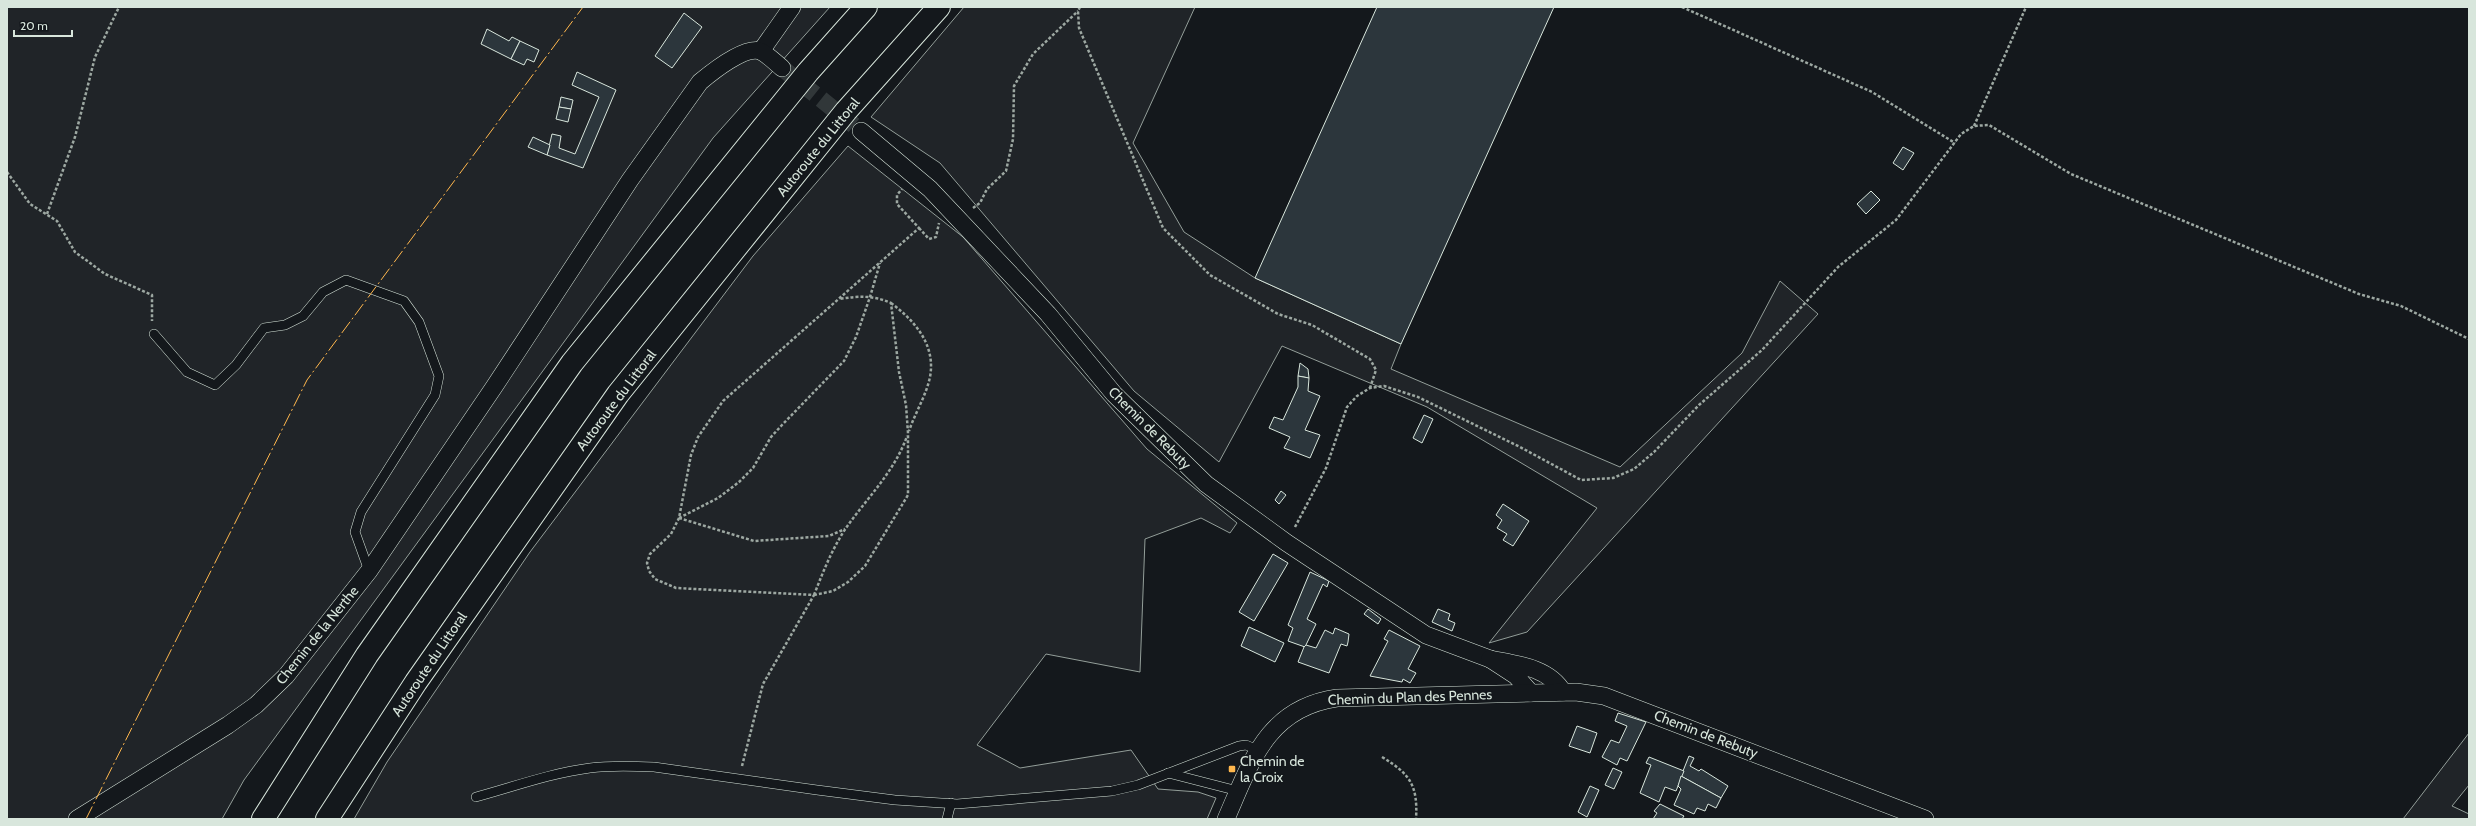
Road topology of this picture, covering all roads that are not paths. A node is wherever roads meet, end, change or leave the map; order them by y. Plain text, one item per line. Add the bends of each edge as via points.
1 (866, 7) edge
2 (939, 7) edge
3 (792, 8) edge
4 (761, 51) junction
5 (782, 68) tunnel mouth
6 (861, 131) tunnel mouth
7 (154, 334) road end
8 (369, 571) junction
9 (1490, 659) junction
10 (1563, 692) junction
11 (1531, 693) junction
12 (1258, 750) junction
13 (1168, 773) junction
14 (1238, 791) junction
15 (476, 797) dead end
16 (951, 803) junction
17 (77, 819) edge
18 (263, 819) edge
19 (328, 819) edge
20 (947, 819) edge
21 (1226, 819) edge
22 (1925, 819) edge

1 - 18 highway via 808,72 572,363 367,654
2 - 19 highway, Autoroute du Littoral via 846,111 618,394 416,682
3 - 4 street
4 - 5 street
4 - 8 street, Chemin de la Nerthe via 750,50 739,55 700,82 630,180
6 - 9 street, Chemin de Rebuty via 959,220 1048,314 1120,399 1206,484 1287,544 1426,635
7 - 8 lane via 187,372 214,385 236,365 264,328 285,325 303,316 323,292 346,280 404,301 419,322 439,376 435,395 361,512 355,532
8 - 17 street, Chemin de la Nerthe via 286,676 256,705
9 - 10 street, Chemin de Rebuty via 1534,670 1555,681
9 - 11 street, Chemin de Rebuty via 1516,676
10 - 11 street, Chemin du Plan des Pennes
10 - 22 street, Chemin de Rebuty via 1586,692 1609,698
11 - 12 street, Chemin du Plan des Pennes via 1324,700 1312,703 1281,721
12 - 13 lane via 1246,745 1239,746
12 - 14 street, Chemin du Plan des Pennes
13 - 14 lane
13 - 16 lane via 1138,785 1112,791
14 - 21 street, Chemin du Plan des Pennes
15 - 16 lane via 554,775 590,768 654,767 895,800
16 - 20 lane

